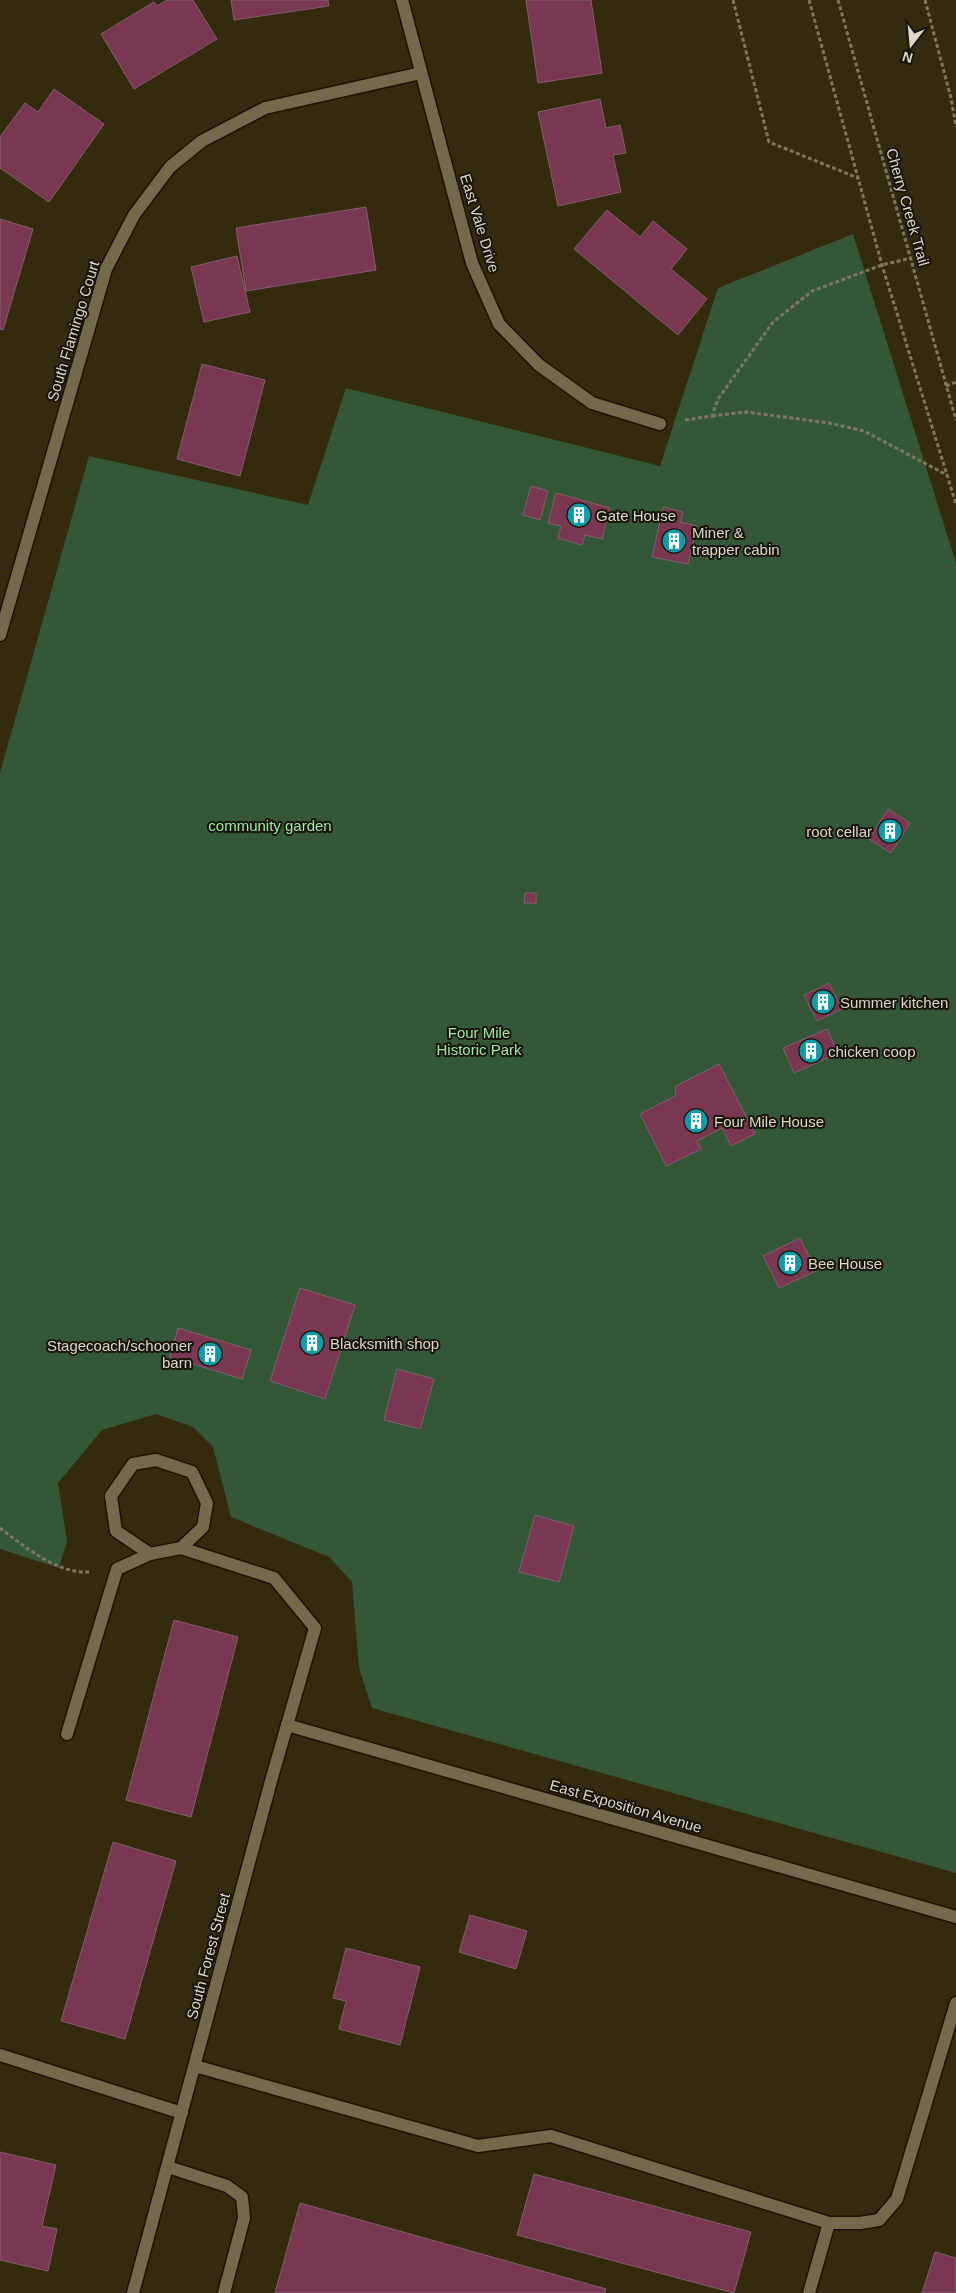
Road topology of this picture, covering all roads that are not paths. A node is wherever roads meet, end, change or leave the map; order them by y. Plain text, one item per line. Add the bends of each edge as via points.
1 (402, 0) edge
2 (421, 73) junction
3 (660, 424) road end
4 (0, 636) edge
5 (182, 1548) junction
6 (150, 1554) junction
7 (287, 1725) junction
8 (67, 1734) dead end
9 (956, 1917) edge
10 (956, 2003) edge
11 (0, 2055) edge
12 (195, 2066) junction
13 (182, 2114) junction
14 (168, 2167) junction
15 (829, 2223) junction
16 (134, 2293) edge
17 (224, 2293) edge
18 (809, 2293) edge

1 - 2 street, East Vale Drive
2 - 3 street, East Vale Drive via 472,262 499,324 539,365 592,403
2 - 4 street, South Flamingo Court via 265,108 202,141 170,167 134,215 106,270
5 - 6 street
5 - 6 street via 203,1527 206,1511 207,1503 192,1472 156,1460 133,1464 111,1496 116,1531
5 - 7 street, South Forest Street via 274,1578 315,1628
6 - 8 street via 117,1569
7 - 9 street, East Exposition Avenue
7 - 12 street, South Forest Street
10 - 15 street via 897,2199 879,2220
11 - 13 street
12 - 13 street, South Forest Street
12 - 15 street via 478,2146 551,2136
13 - 14 street, South Forest Street
14 - 16 street, South Forest Street
14 - 17 street via 227,2186 242,2197 244,2218
15 - 18 street

